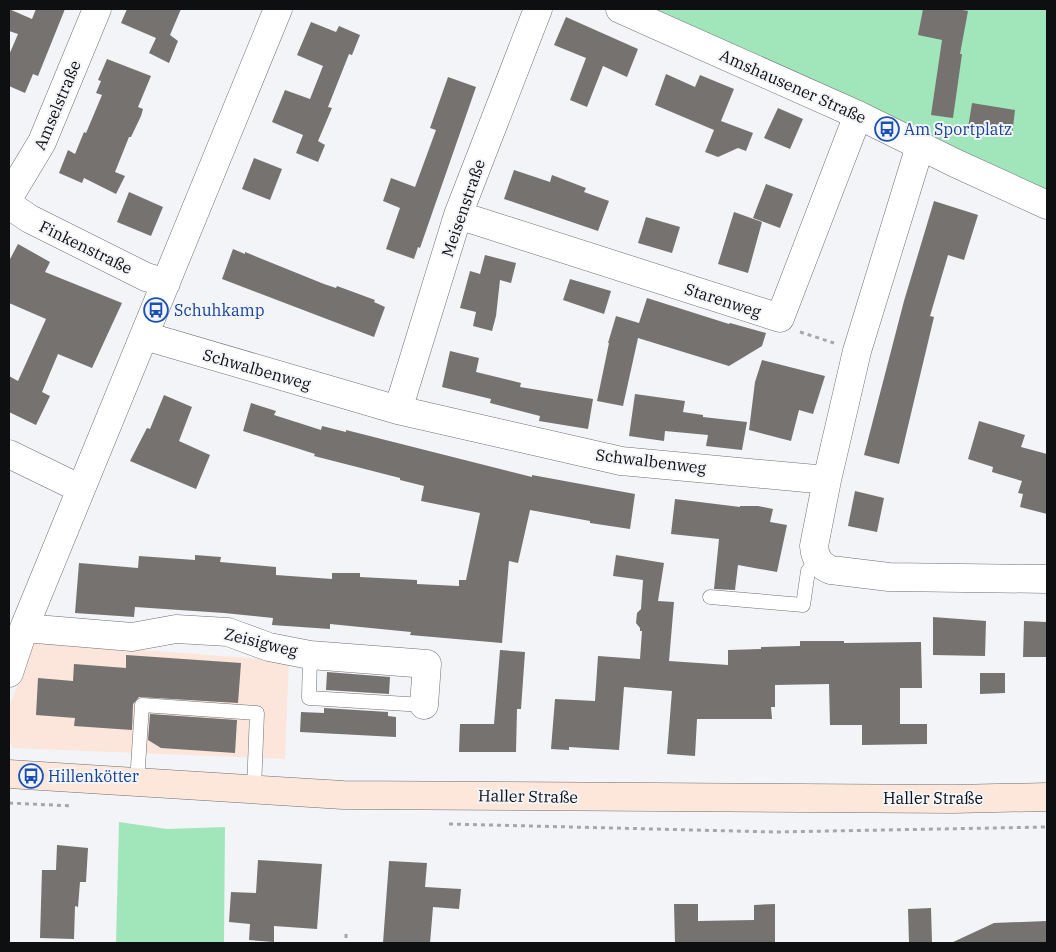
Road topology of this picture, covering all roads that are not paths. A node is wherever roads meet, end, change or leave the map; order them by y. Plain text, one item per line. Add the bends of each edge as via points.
1 (97, 9) edge
2 (278, 9) edge
3 (538, 9) edge
4 (620, 9) edge
5 (858, 115) junction
6 (920, 146) junction
7 (9, 198) edge
8 (9, 205) edge
9 (1047, 205) edge
10 (458, 215) junction
11 (166, 283) junction
12 (145, 336) junction
13 (398, 410) junction
14 (9, 454) edge
15 (827, 480) junction
16 (82, 488) junction
17 (818, 560) junction
18 (1047, 580) edge
19 (710, 597) dead end
20 (24, 628) junction
21 (310, 655) junction
22 (9, 672) edge
23 (424, 705) joint
24 (9, 774) edge
25 (137, 782) junction
26 (254, 789) junction
27 (1047, 797) edge

1 - 7 street, Amselstraße via 42,142
2 - 11 street
3 - 10 street, Meisenstraße
4 - 5 street, Amshausener Straße
5 - 6 street, Amshausener Straße
5 - 10 street, Starenweg via 780,318
6 - 9 street, Amshausener Straße
6 - 15 street via 857,350
8 - 11 street, Finkenstraße via 30,219
10 - 13 street, Meisenstraße
11 - 12 street
12 - 13 street, Schwalbenweg
12 - 16 street
13 - 15 street, Schwalbenweg via 621,460
14 - 16 street
15 - 17 street via 814,546
16 - 20 street
17 - 18 street via 831,570 889,577
17 - 19 lane via 808,571 803,605
20 - 21 street, Zeisigweg via 132,636 176,629 228,632 269,647
20 - 22 street
21 - 23 lane via 309,698
21 - 23 street, Zeisigweg via 427,664
24 - 25 main road, Haller Straße
25 - 26 main road, Haller Straße
25 - 26 lane via 142,705 257,713
26 - 27 main road, Haller Straße via 363,795

